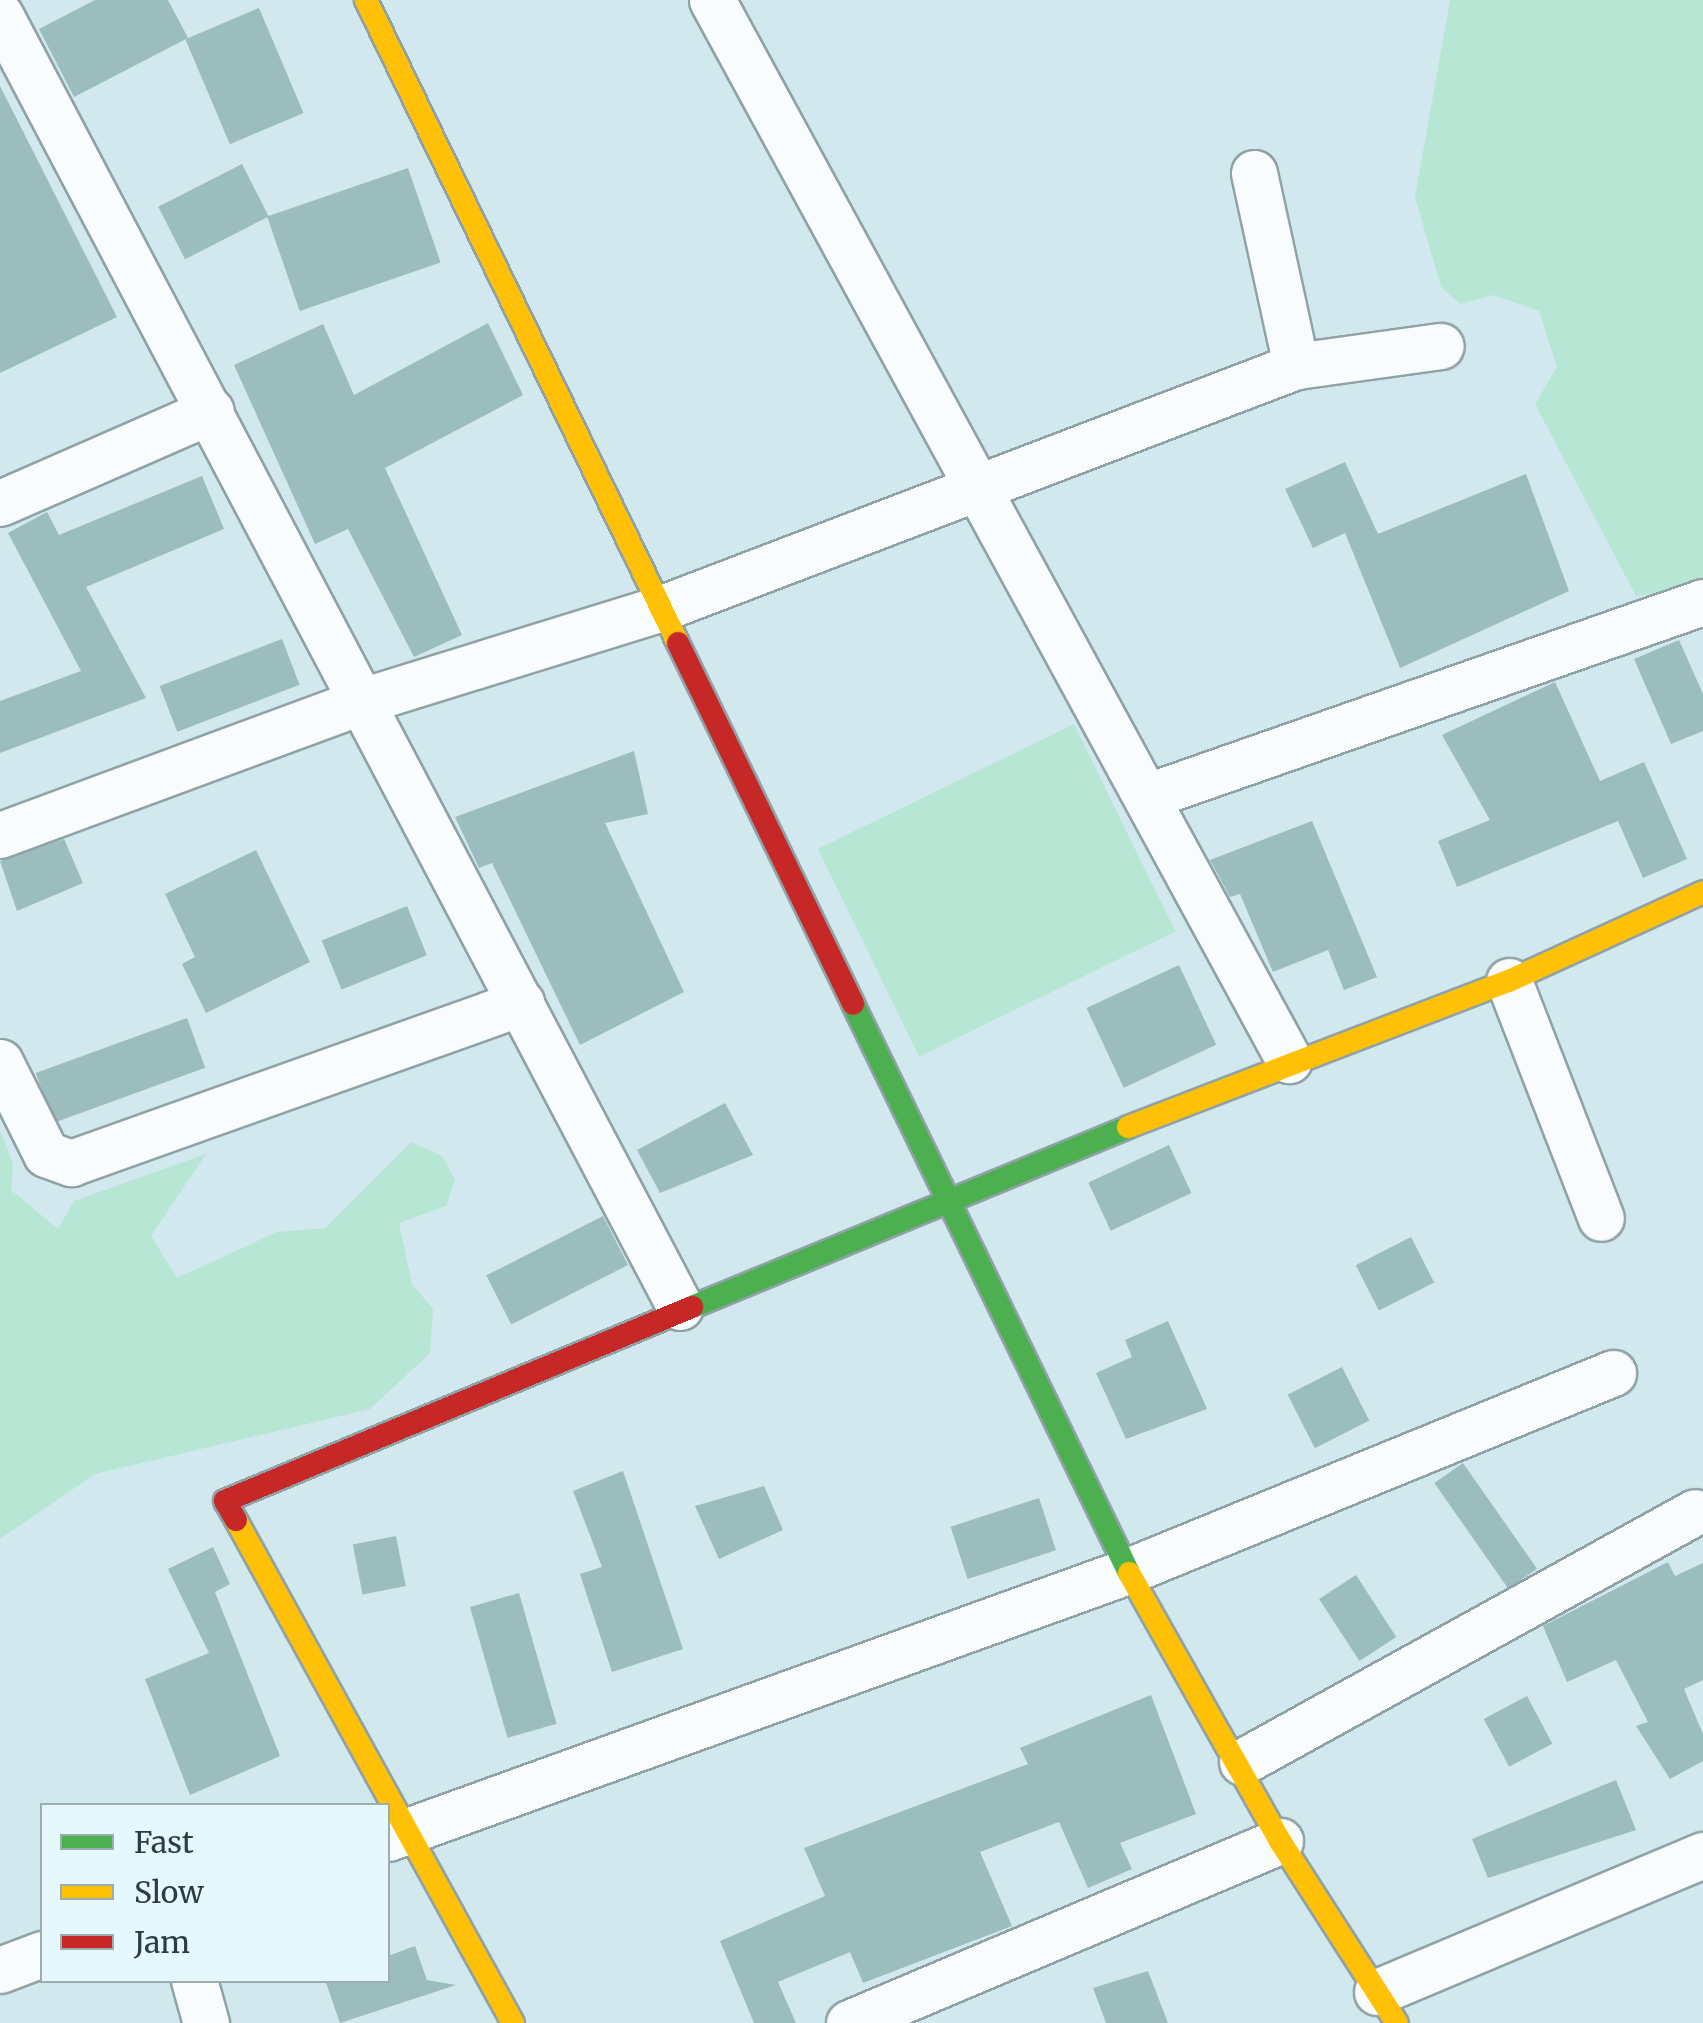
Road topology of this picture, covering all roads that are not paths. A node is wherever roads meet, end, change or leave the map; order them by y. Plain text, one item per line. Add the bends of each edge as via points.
1 (366, 0) edge
2 (712, 0) edge
3 (0, 15) edge
4 (1254, 173) dead end
5 (1441, 346) dead end
6 (1296, 366) junction
7 (211, 411) junction
8 (982, 486) junction
9 (0, 503) edge
10 (1703, 602) edge
11 (662, 608) junction
12 (365, 700) junction
13 (1148, 796) junction
14 (0, 834) edge
15 (1703, 892) edge
16 (1509, 981) junction
17 (521, 1003) junction
18 (1288, 1060) junction
19 (0, 1062) edge
20 (954, 1201) junction
21 (1601, 1218) dead end
22 (680, 1307) junction
23 (1614, 1373) dead end
24 (1694, 1512) dead end
25 (1128, 1571) junction
26 (1242, 1762) junction
27 (379, 1803) edge
28 (396, 1836) edge
29 (1280, 1841) junction
30 (1703, 1855) edge
31 (40, 1955) edge
32 (0, 1970) edge
33 (195, 1983) edge
34 (1387, 2007) edge
35 (206, 2023) edge
36 (513, 2023) edge
37 (849, 2023) edge

1 - 11 street
2 - 8 street
3 - 7 street
4 - 6 street
5 - 6 street
6 - 8 street
7 - 9 street
7 - 12 street
8 - 11 street
8 - 13 street
10 - 13 street
11 - 12 street
11 - 20 street
12 - 14 street
12 - 17 street
13 - 18 street
15 - 16 street
16 - 18 street
16 - 21 street
17 - 19 street via 70,1163 46,1154
17 - 22 street
18 - 20 street
20 - 22 street
20 - 25 street
22 - 27 street via 225,1501
23 - 25 street
24 - 26 street
25 - 26 street
25 - 28 street
26 - 29 street
28 - 36 street
29 - 34 street
29 - 37 street
30 - 34 street
31 - 32 street
33 - 35 street

